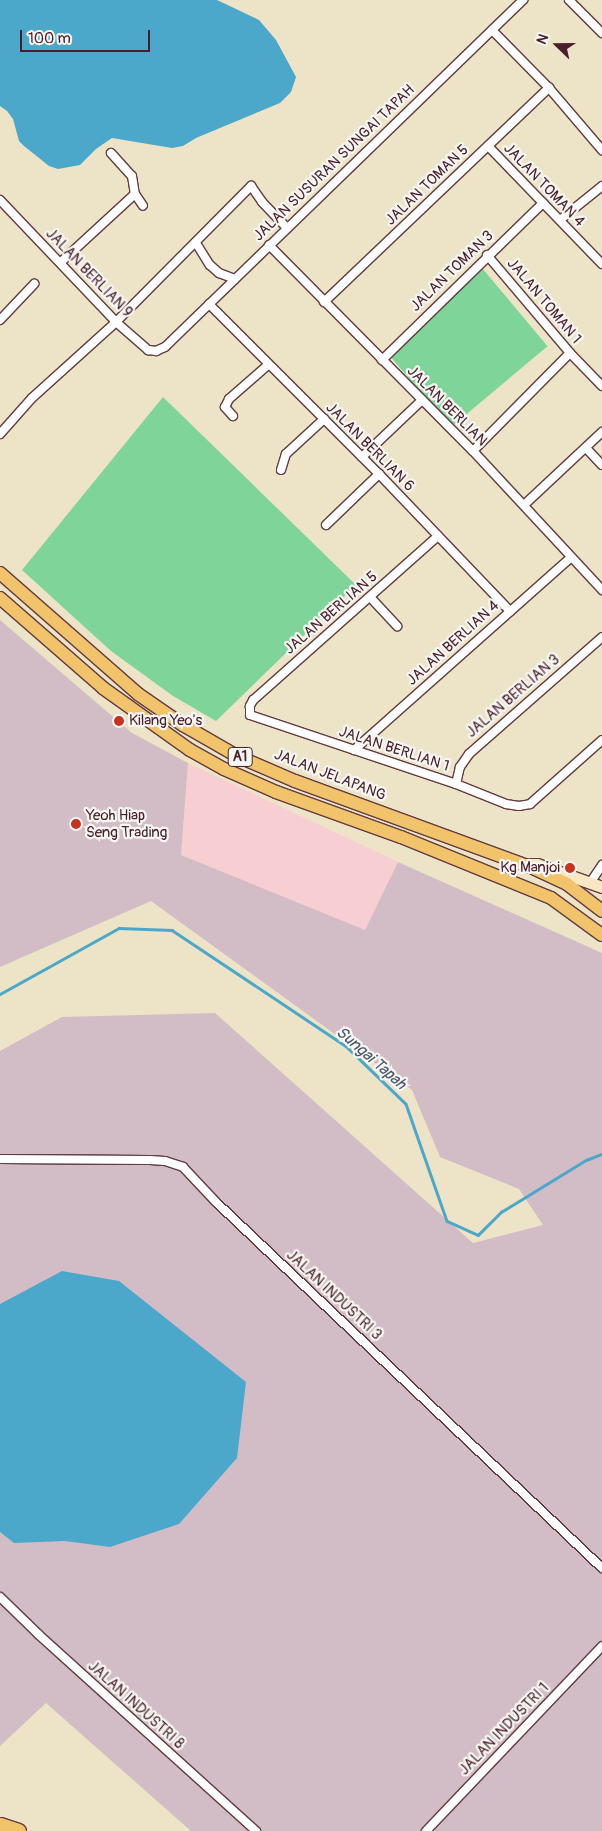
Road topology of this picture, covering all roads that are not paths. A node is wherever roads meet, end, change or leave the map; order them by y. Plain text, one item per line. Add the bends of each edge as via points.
1 (524, 0) edge
2 (569, 0) edge
3 (492, 30) junction
4 (602, 33) edge
5 (549, 88) junction
6 (488, 146) junction
7 (602, 150) edge
8 (111, 153) dead end
9 (602, 186) edge
10 (135, 194) junction
11 (0, 200) edge
12 (543, 203) junction
13 (143, 206) dead end
14 (560, 220) junction
15 (287, 228) junction
16 (196, 243) junction
17 (269, 245) junction
18 (487, 255) junction
19 (61, 262) junction
20 (602, 264) edge
21 (235, 279) junction
22 (34, 284) dead end
23 (324, 302) junction
24 (209, 304) junction
25 (0, 320) edge
26 (116, 322) junction
27 (165, 347) joint
28 (570, 354) junction
29 (382, 360) junction
30 (268, 365) junction
31 (602, 386) edge
32 (422, 400) junction
33 (233, 416) dead end
34 (324, 419) junction
35 (602, 432) edge
36 (0, 434) edge
37 (586, 448) junction
38 (473, 451) junction
39 (362, 457) junction
40 (602, 464) edge
41 (280, 470) dead end
42 (379, 474) junction
43 (524, 505) junction
44 (326, 525) dead end
45 (438, 536) junction
46 (571, 557) junction
47 (0, 573) edge
48 (602, 590) edge
49 (370, 597) junction
50 (0, 598) edge
51 (510, 611) junction
52 (397, 626) dead end
53 (602, 637) edge
54 (250, 715) joint
55 (602, 740) edge
56 (354, 750) junction
57 (456, 784) junction
58 (523, 864) junction
59 (602, 865) edge
60 (590, 883) junction
61 (602, 887) edge
62 (551, 898) junction
63 (597, 907) edge
64 (602, 935) edge
65 (0, 1159) edge
66 (602, 1568) edge
67 (0, 1597) edge
68 (602, 1646) edge
69 (0, 1825) edge
70 (18, 1831) edge
71 (256, 1831) edge
72 (426, 1831) edge

1 - 3 street, JALAN SUSURAN SUNGAI TAPAH
2 - 4 street
3 - 5 street
3 - 15 street, JALAN SUSURAN SUNGAI TAPAH
5 - 6 street, JALAN TOMAN 5
5 - 7 street
6 - 12 street, JALAN TOMAN 4
6 - 23 street, JALAN TOMAN 5
8 - 10 street via 132,176
9 - 14 street
10 - 13 street
10 - 19 street
11 - 19 street, JALAN BERLIAN 9
12 - 14 street, JALAN TOMAN 4
12 - 18 street, JALAN TOMAN 3
14 - 20 street, JALAN TOMAN 4
15 - 16 street via 262,202 252,186
15 - 17 street, JALAN SUSURAN SUNGAI TAPAH
16 - 21 street via 210,265 219,273
16 - 26 street
17 - 21 street, JALAN SUSURAN SUNGAI TAPAH
17 - 23 street, JALAN BERLIAN
18 - 28 street, JALAN TOMAN 1
18 - 29 street, JALAN TOMAN 3
19 - 26 street, JALAN BERLIAN 9
21 - 24 street, JALAN SUSURAN SUNGAI TAPAH
22 - 25 street
23 - 29 street, JALAN BERLIAN
24 - 27 street, JALAN SUSURAN SUNGAI TAPAH
24 - 30 street, JALAN BERLIAN 6
26 - 27 street, JALAN BERLIAN 9 via 148,350
26 - 36 street via 32,398
28 - 31 street, JALAN TOMAN 1
28 - 38 street
29 - 32 street, JALAN BERLIAN
30 - 33 street via 229,399 226,410
30 - 34 street, JALAN BERLIAN 6
32 - 38 street, JALAN BERLIAN
32 - 39 street
34 - 39 street, JALAN BERLIAN 6
34 - 41 street via 286,454
35 - 37 street
37 - 40 street
37 - 43 street
38 - 43 street, JALAN BERLIAN
39 - 42 street, JALAN BERLIAN 6
42 - 44 street
42 - 45 street, JALAN BERLIAN 6
43 - 46 street, JALAN BERLIAN
45 - 49 street, JALAN BERLIAN 5
45 - 51 street, JALAN BERLIAN 6
46 - 48 street, JALAN BERLIAN
46 - 51 street, JALAN BERLIAN 4
47 - 58 main road, JALAN JELAPANG / A1 via 138,694 237,756 295,781
49 - 52 street
49 - 54 street, JALAN BERLIAN 5 via 253,700
50 - 62 main road, A1 via 130,708 179,743 224,769
51 - 56 street, JALAN BERLIAN 4
53 - 57 street, JALAN BERLIAN 3 via 469,754 460,767
54 - 56 street, JALAN BERLIAN 1
55 - 57 street, JALAN BERLIAN 1 via 530,804 506,804
56 - 57 street, JALAN BERLIAN 1
58 - 60 street via 537,864
58 - 62 main road via 544,881
58 - 63 main road, JALAN JELAPANG / A1 via 567,884
59 - 60 street
60 - 61 street
62 - 63 main road via 565,893
62 - 64 main road, A1
65 - 66 street, JALAN INDUSTRI 3 via 150,1160 183,1167
67 - 71 street, JALAN INDUSTRI 8
68 - 72 street, JALAN INDUSTRI 1
69 - 70 highway

